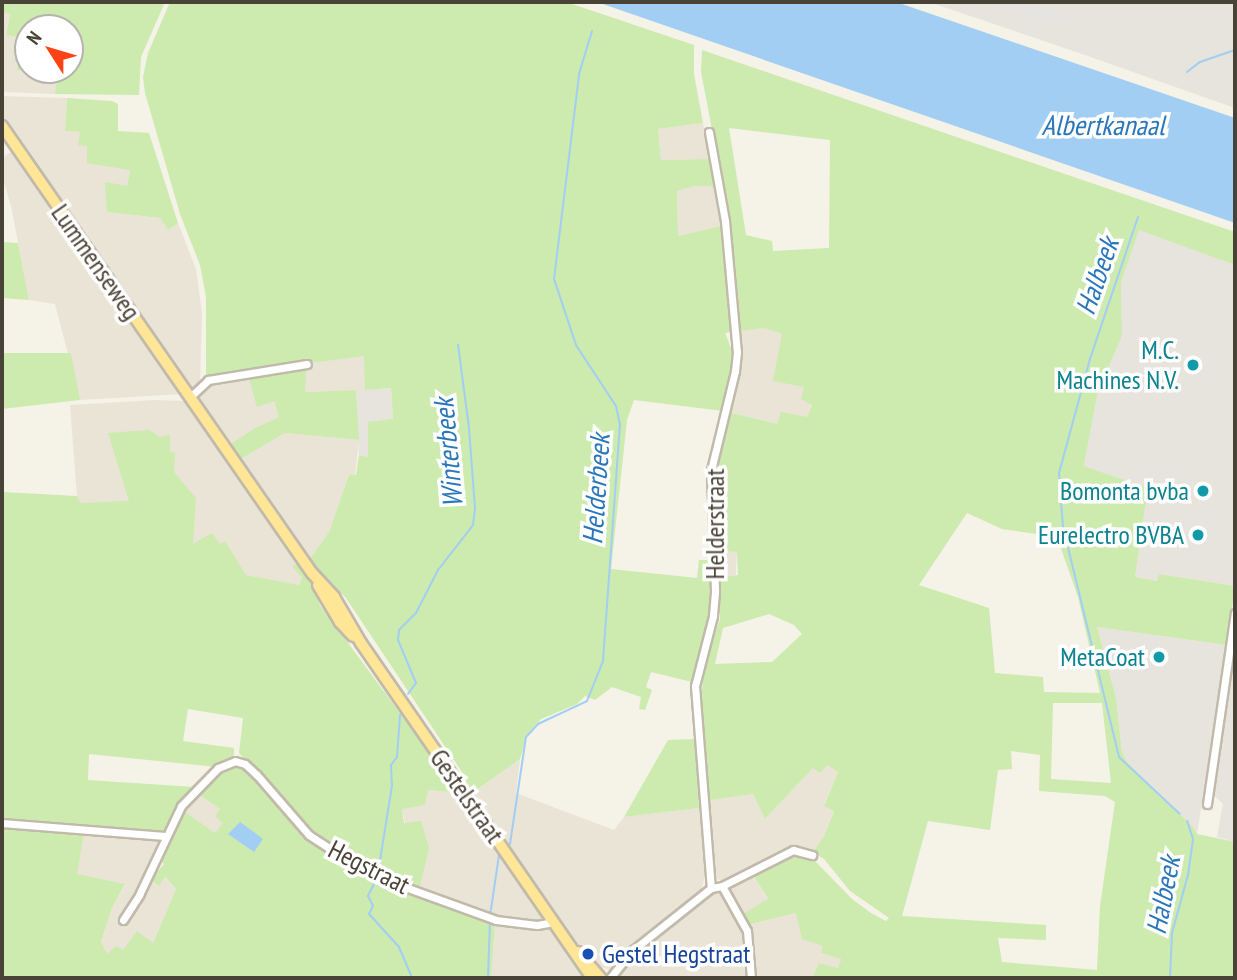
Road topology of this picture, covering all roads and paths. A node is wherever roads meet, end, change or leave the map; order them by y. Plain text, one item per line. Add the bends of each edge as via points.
1 (2, 126) edge
2 (709, 132) dead end
3 (307, 364) dead end
4 (190, 397) junction
5 (314, 575) joint
6 (1235, 614) edge
7 (1233, 641) edge
8 (1207, 804) dead end
9 (2, 823) edge
10 (164, 836) junction
11 (812, 855) dead end
12 (722, 886) junction
13 (711, 888) junction
14 (123, 920) dead end
15 (554, 922) junction
16 (573, 948) junction
17 (592, 978) edge
18 (601, 978) edge
19 (610, 978) edge
20 (751, 978) edge

1 - 4 main road, Lummenseweg
2 - 13 street, Helderstraat via 725,221 737,352 711,470 715,592 695,686
3 - 4 street via 208,380
4 - 5 main road, Lummenseweg
5 - 15 main road, Gestelstraat via 341,622 361,643
6 - 7 street
7 - 8 street
9 - 10 street
10 - 14 street, Hegstraat
10 - 15 street, Hegstraat via 196,788 226,764 240,762 309,835 358,867 496,920 537,925
11 - 12 street via 793,850
12 - 13 street
12 - 20 street via 747,931
13 - 19 street via 633,950
15 - 16 main road, Gestelstraat
16 - 17 main road, Gestelstraat
16 - 18 main road, Gestelstraat

